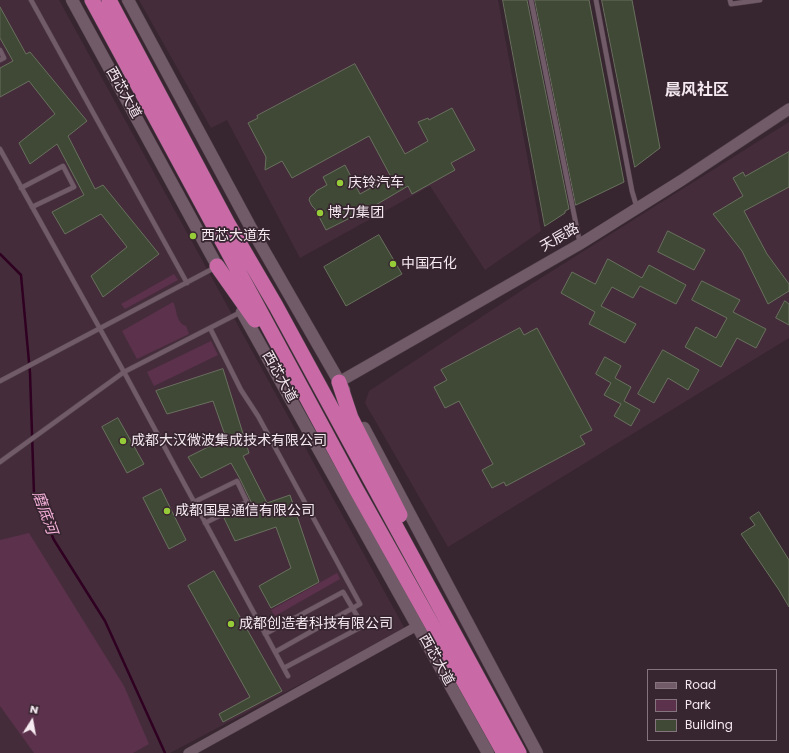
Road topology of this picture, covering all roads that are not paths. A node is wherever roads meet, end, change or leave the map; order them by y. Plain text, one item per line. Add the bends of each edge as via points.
1 (32, 0) edge
2 (72, 0) edge
3 (92, 0) edge
4 (109, 0) edge
5 (128, 0) edge
6 (531, 0) edge
7 (596, 0) edge
8 (730, 0) edge
9 (760, 0) edge
10 (0, 50) edge
11 (0, 60) edge
12 (789, 109) edge
13 (0, 149) edge
14 (21, 188) junction
15 (32, 207) junction
16 (637, 208) junction
17 (580, 244) junction
18 (217, 266) junction
19 (187, 283) junction
20 (242, 312) junction
21 (210, 328) junction
22 (100, 329) junction
23 (124, 372) junction
24 (0, 381) edge
25 (339, 382) junction
26 (0, 462) edge
27 (356, 489) junction
28 (194, 502) junction
29 (206, 523) junction
30 (353, 608) junction
31 (445, 616) junction
32 (417, 626) junction
33 (265, 634) junction
34 (275, 652) junction
35 (284, 668) junction
36 (288, 676) dead end
37 (188, 753) edge
38 (488, 753) edge
39 (504, 753) edge
40 (519, 753) edge
41 (537, 753) edge

1 - 19 lane
2 - 18 main road, 西芯大道
3 - 27 highway, 西芯大道
4 - 31 highway, 西芯大道 via 227,222 276,306
5 - 25 main road via 251,228
6 - 17 lane
7 - 16 lane
8 - 9 lane via 731,4
10 - 11 lane via 4,58
12 - 16 street, 天辰路
13 - 14 lane
14 - 15 lane
14 - 15 lane via 63,166 74,187
15 - 22 lane
16 - 17 street, 天辰路
17 - 25 street, 天辰路
18 - 19 lane
18 - 20 main road, 西芯大道
18 - 27 highway via 254,318 305,409
19 - 22 lane
20 - 21 lane
20 - 32 main road, 西芯大道
21 - 23 lane
21 - 30 lane via 241,390 258,416 360,604
22 - 23 lane
22 - 24 lane
23 - 26 lane
23 - 28 lane
25 - 31 highway via 351,418 396,504
25 - 41 main road
27 - 39 highway, 西芯大道
28 - 29 lane
28 - 29 lane via 237,481 247,502
29 - 33 lane
30 - 33 lane via 343,592
30 - 34 lane
30 - 35 lane via 363,626
31 - 40 highway, 西芯大道
32 - 37 street
32 - 38 main road, 西芯大道
33 - 34 lane
34 - 35 lane
35 - 36 lane

